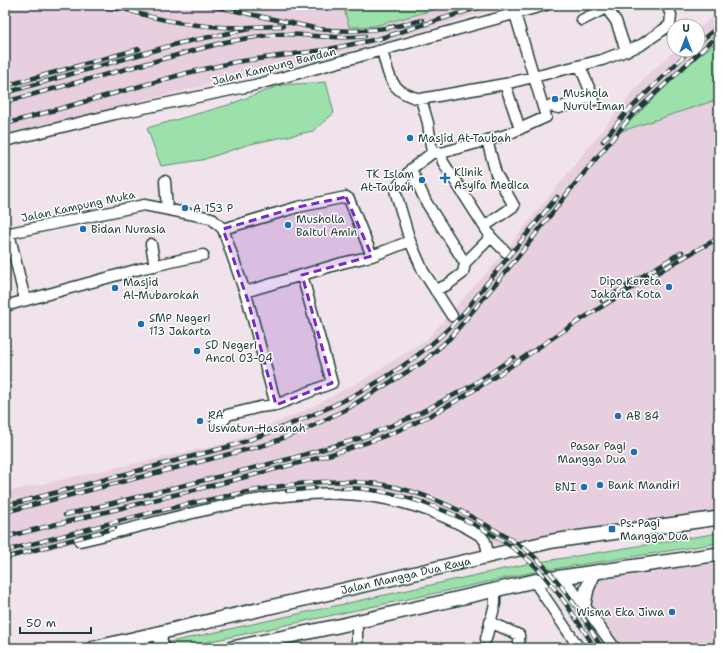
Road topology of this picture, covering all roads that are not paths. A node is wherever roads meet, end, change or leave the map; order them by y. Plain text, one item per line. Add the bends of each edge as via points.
1 (546, 5) edge
2 (667, 5) edge
3 (605, 6) edge
4 (515, 14) junction
5 (582, 20) dead end
6 (382, 50) junction
7 (626, 51) junction
8 (580, 66) junction
9 (534, 77) junction
10 (505, 84) junction
11 (421, 99) junction
12 (544, 107) junction
13 (520, 129) junction
14 (487, 140) junction
15 (5, 141) edge
16 (437, 153) junction
17 (411, 169) junction
18 (165, 181) dead end
19 (167, 209) junction
20 (485, 226) junction
21 (223, 230) junction
22 (7, 234) edge
23 (492, 237) junction
24 (410, 241) junction
25 (151, 244) dead end
26 (506, 252) dead end
27 (203, 255) dead end
28 (372, 256) junction
29 (465, 263) junction
30 (155, 266) junction
31 (302, 275) junction
32 (435, 290) junction
33 (245, 292) junction
34 (25, 300) junction
35 (5, 306) edge
36 (452, 316) dead end
37 (276, 405) junction
38 (216, 422) dead end
39 (719, 518) edge
40 (80, 541) dead end
41 (719, 554) edge
42 (489, 556) junction
43 (594, 573) junction
44 (563, 578) junction
45 (534, 581) junction
46 (495, 591) junction
47 (584, 604) junction
48 (356, 622) junction
49 (490, 622) junction
50 (159, 634) junction
51 (486, 640) dead end
52 (94, 648) edge
53 (162, 648) edge
54 (232, 648) edge
55 (357, 648) edge
56 (519, 648) edge
57 (579, 648) edge
58 (616, 648) edge

1 - 4 street, Jalan Kampung Bandan
2 - 7 street via 670,25 641,45
3 - 5 street
3 - 7 street via 616,21
4 - 6 street, Jalan Kampung Bandan
4 - 9 street
6 - 11 street via 395,88 406,95
6 - 15 street, Jalan Kampung Bandan via 255,85 115,114
7 - 8 street
8 - 9 street
8 - 12 street via 593,98 559,108
9 - 10 street
9 - 12 street
10 - 11 street
10 - 13 street
11 - 16 street
12 - 13 street via 546,117
13 - 14 street
14 - 16 street
14 - 20 street via 496,174 514,206
16 - 17 street
16 - 20 street
17 - 24 street via 395,189
17 - 29 street via 426,202
18 - 19 street
19 - 21 street, Jalan Kampung Muka via 211,218
19 - 22 street, Jalan Kampung Muka via 145,210
20 - 23 street
21 - 28 street via 298,207 346,198 349,199
21 - 33 street
22 - 34 street
23 - 26 street
23 - 29 street
24 - 28 street
24 - 32 street via 423,271
25 - 30 street
27 - 30 street
28 - 31 street via 342,262
29 - 32 street via 463,273
30 - 34 street
31 - 33 street
31 - 37 street via 332,383
32 - 36 street
33 - 37 street
34 - 35 street
37 - 38 street via 227,415
39 - 42 main road, Jalan Mangga Dua Raya via 590,535
40 - 42 street via 228,504 286,495 352,493 409,504 445,517 481,536
41 - 43 main road
42 - 50 main road, Jalan Mangga Dua Raya
43 - 44 main road
43 - 47 main road
44 - 45 main road
44 - 47 street
45 - 46 main road
45 - 57 street
46 - 48 main road
46 - 49 street via 495,604
47 - 58 street
48 - 54 main road
48 - 55 street
49 - 51 street
49 - 56 street via 519,635
50 - 52 main road, Jalan Mangga Dua Raya
50 - 53 main road

